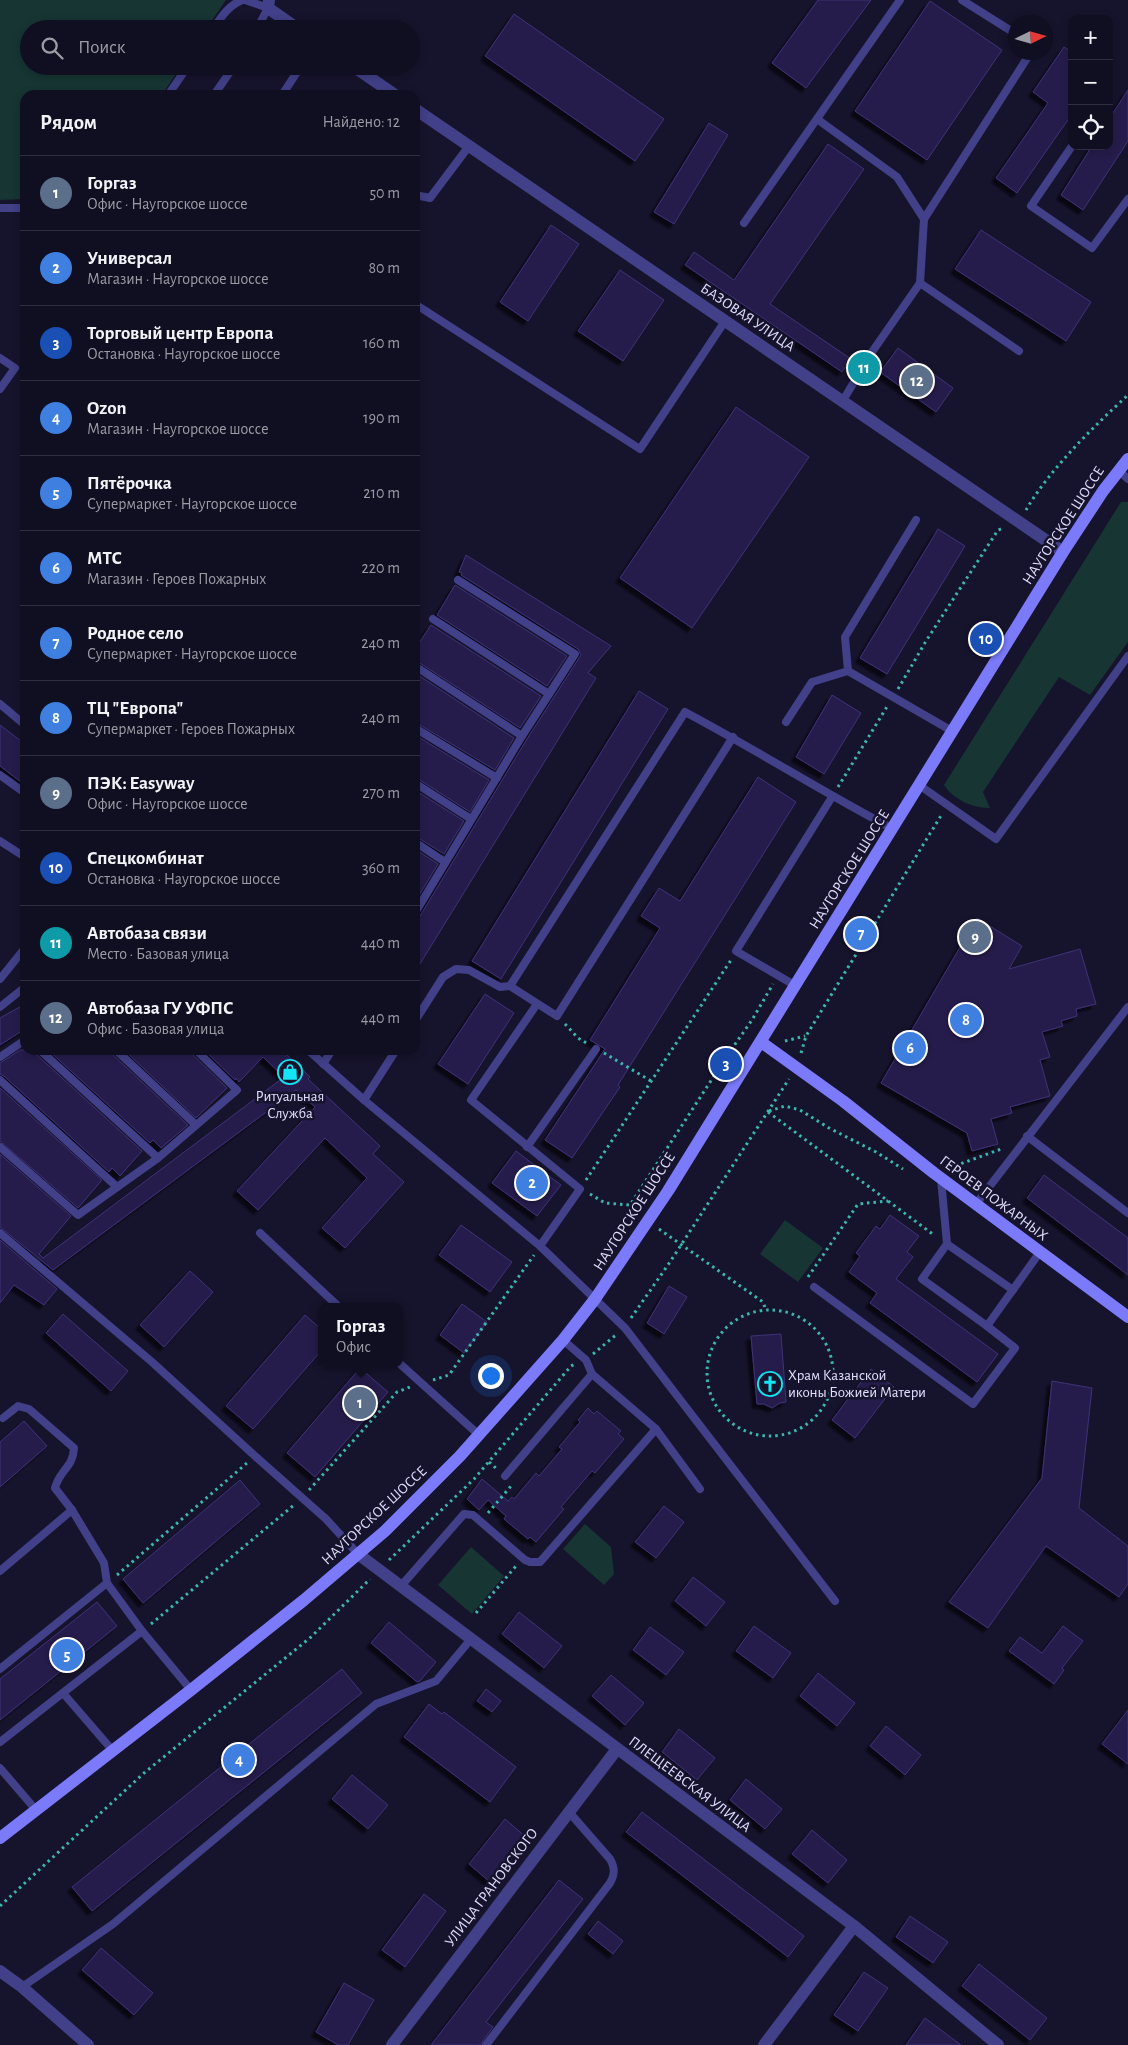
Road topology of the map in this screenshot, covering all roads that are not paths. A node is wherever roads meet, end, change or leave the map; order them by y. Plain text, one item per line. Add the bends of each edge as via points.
1 (244, 0) edge
2 (900, 0) edge
3 (962, 0) edge
4 (269, 4) edge
5 (219, 20) edge
6 (261, 20) edge
7 (288, 20) edge
8 (1008, 29) edge
9 (1026, 60) edge
10 (182, 75) edge
11 (228, 75) edge
12 (295, 75) edge
13 (366, 75) edge
14 (171, 90) edge
15 (217, 90) edge
16 (285, 90) edge
17 (388, 90) edge
18 (420, 112) edge
19 (817, 118) junction
20 (469, 146) junction
21 (1069, 150) edge
22 (420, 196) edge
23 (1128, 199) edge
24 (0, 208) edge
25 (20, 208) edge
26 (924, 219) junction
27 (744, 223) dead end
28 (920, 283) junction
29 (420, 307) edge
30 (725, 321) junction
31 (1019, 351) dead end
32 (0, 358) edge
33 (0, 389) edge
34 (842, 402) junction
35 (1128, 459) edge
36 (1123, 475) edge
37 (916, 520) dead end
38 (1063, 552) junction
39 (458, 580) dead end
40 (433, 620) dead end
41 (1128, 656) edge
42 (420, 669) edge
43 (848, 671) junction
44 (549, 694) junction
45 (0, 704) edge
46 (20, 721) edge
47 (786, 722) dead end
48 (420, 731) edge
49 (952, 731) junction
50 (522, 736) junction
51 (732, 737) junction
52 (0, 775) edge
53 (497, 778) junction
54 (919, 785) junction
55 (420, 786) edge
56 (20, 789) edge
57 (832, 797) junction
58 (471, 819) junction
59 (892, 829) junction
60 (0, 841) edge
61 (420, 845) edge
62 (20, 854) edge
63 (445, 862) junction
64 (420, 899) edge
65 (20, 954) edge
66 (0, 979) edge
67 (510, 986) junction
68 (796, 986) junction
69 (20, 991) edge
70 (537, 1004) junction
71 (0, 1007) edge
72 (1128, 1007) edge
73 (420, 1013) edge
74 (761, 1042) junction
75 (20, 1043) edge
76 (596, 1049) dead end
77 (45, 1055) edge
78 (121, 1055) edge
79 (201, 1055) edge
80 (313, 1055) edge
81 (328, 1055) edge
82 (393, 1055) edge
83 (0, 1057) edge
84 (322, 1064) junction
85 (0, 1080) edge
86 (364, 1100) junction
87 (196, 1125) junction
88 (1027, 1136) junction
89 (0, 1147) edge
90 (527, 1148) junction
91 (158, 1158) junction
92 (941, 1177) junction
93 (117, 1187) junction
94 (976, 1204) junction
95 (1128, 1213) edge
96 (260, 1232) dead end
97 (0, 1233) edge
98 (947, 1244) junction
99 (540, 1246) junction
100 (1040, 1252) junction
101 (814, 1287) road end
102 (1012, 1290) junction
103 (596, 1299) junction
104 (335, 1303) edge
105 (1128, 1317) edge
106 (987, 1326) junction
107 (563, 1340) junction
108 (403, 1367) edge
109 (592, 1374) junction
110 (3, 1418) dead end
111 (656, 1429) junction
112 (479, 1435) junction
113 (505, 1476) road end
114 (700, 1489) dead end
115 (72, 1510) junction
116 (358, 1554) junction
117 (0, 1571) edge
118 (107, 1583) junction
119 (401, 1586) junction
120 (835, 1601) dead end
121 (142, 1631) junction
122 (471, 1639) junction
123 (0, 1669) edge
124 (191, 1690) junction
125 (63, 1693) junction
126 (0, 1742) edge
127 (617, 1749) junction
128 (113, 1750) junction
129 (0, 1768) edge
130 (36, 1810) junction
131 (570, 1812) junction
132 (0, 1838) edge
133 (854, 1926) junction
134 (0, 1971) edge
135 (22, 1987) junction
136 (88, 2045) edge
137 (392, 2045) edge
138 (486, 2045) edge
139 (764, 2045) edge
140 (998, 2045) edge

1 - 4 lane
1 - 5 lane via 233,4
2 - 19 lane
3 - 8 lane
4 - 6 lane
4 - 7 street
9 - 26 lane
10 - 14 lane
11 - 15 lane
12 - 16 lane
13 - 17 street
18 - 20 street, БАЗОВАЯ УЛИЦА
19 - 26 lane via 897,176
19 - 27 lane
20 - 22 lane via 430,198
20 - 30 street, БАЗОВАЯ УЛИЦА
21 - 23 lane via 1031,206 1092,248
24 - 25 lane
26 - 28 lane
28 - 31 lane
28 - 34 lane
29 - 30 lane via 640,448
30 - 34 street, БАЗОВАЯ УЛИЦА
32 - 33 lane via 15,368
34 - 38 street, БАЗОВАЯ УЛИЦА
35 - 36 main road, НАУГОРСКОЕ ШОССЕ
36 - 38 main road, НАУГОРСКОЕ ШОССЕ
37 - 43 lane via 845,637
38 - 49 main road, НАУГОРСКОЕ ШОССЕ
39 - 44 lane via 575,654
40 - 44 lane
41 - 54 lane via 996,839
42 - 50 lane
43 - 47 lane via 812,682
43 - 49 lane
44 - 50 lane
45 - 46 lane
48 - 53 lane
49 - 54 main road, НАУГОРСКОЕ ШОССЕ
50 - 53 lane
51 - 57 lane
51 - 67 lane via 685,712
51 - 70 lane via 557,1016
52 - 56 lane
53 - 58 lane
54 - 59 main road, НАУГОРСКОЕ ШОССЕ
55 - 58 lane
57 - 59 lane
57 - 68 lane via 736,951
58 - 63 lane
59 - 68 main road, НАУГОРСКОЕ ШОССЕ
60 - 62 lane
61 - 63 lane
63 - 64 lane
65 - 66 lane
67 - 70 lane
67 - 73 lane via 500,987 469,970 456,969 443,977
68 - 74 main road, НАУГОРСКОЕ ШОССЕ
69 - 71 lane
70 - 90 lane via 471,1100
72 - 88 lane
74 - 92 main road, ГЕРОЕВ ПОЖАРНЫХ
74 - 103 main road, НАУГОРСКОЕ ШОССЕ
75 - 83 lane
76 - 90 lane
77 - 91 lane
78 - 87 lane
79 - 87 lane via 237,1090
80 - 84 lane
81 - 84 lane
82 - 86 lane
84 - 86 lane
85 - 93 lane
86 - 99 lane
87 - 91 lane
88 - 94 lane
88 - 95 lane
89 - 93 lane via 78,1215
90 - 99 lane via 580,1189
91 - 93 lane
92 - 94 main road, ГЕРОЕВ ПОЖАРНЫХ
92 - 98 lane
94 - 100 main road, ГЕРОЕВ ПОЖАРНЫХ
96 - 104 lane
97 - 116 lane via 152,1362 326,1519
98 - 102 lane
98 - 106 lane via 922,1280
99 - 103 lane
100 - 102 lane
100 - 105 main road, ГЕРОЕВ ПОЖАРНЫХ
101 - 106 lane via 973,1404 1015,1348
102 - 106 lane
103 - 107 main road, НАУГОРСКОЕ ШОССЕ
103 - 120 lane via 625,1328
107 - 109 lane via 586,1360
107 - 112 main road, НАУГОРСКОЕ ШОССЕ
108 - 112 lane
109 - 111 lane
109 - 113 lane
110 - 115 lane via 18,1406 30,1408 74,1448 74,1459 58,1478 55,1488
111 - 114 lane
111 - 119 lane via 544,1559 535,1563 523,1558 468,1514 460,1517
112 - 116 main road, НАУГОРСКОЕ ШОССЕ via 428,1489
115 - 117 lane
115 - 118 lane via 104,1563
116 - 119 street, ПЛЕЩЕЕВСКАЯ УЛИЦА
116 - 124 main road, НАУГОРСКОЕ ШОССЕ
118 - 121 lane
118 - 123 lane
119 - 122 street, ПЛЕЩЕЕВСКАЯ УЛИЦА
121 - 124 lane
121 - 125 lane
122 - 127 street, ПЛЕЩЕЕВСКАЯ УЛИЦА
122 - 135 lane via 436,1681 376,1704 113,1924
124 - 128 main road, НАУГОРСКОЕ ШОССЕ
125 - 126 lane
125 - 128 lane
127 - 131 street, УЛИЦА ГРАНОВСКОГО
127 - 133 street, ПЛЕЩЕЕВСКАЯ УЛИЦА
128 - 130 main road, НАУГОРСКОЕ ШОССЕ
129 - 130 lane
130 - 132 main road, НАУГОРСКОЕ ШОССЕ
131 - 137 street, УЛИЦА ГРАНОВСКОГО
131 - 138 lane via 610,1859 614,1875
133 - 139 street
133 - 140 street, ПЛЕЩЕЕВСКАЯ УЛИЦА
134 - 135 street
135 - 136 street

